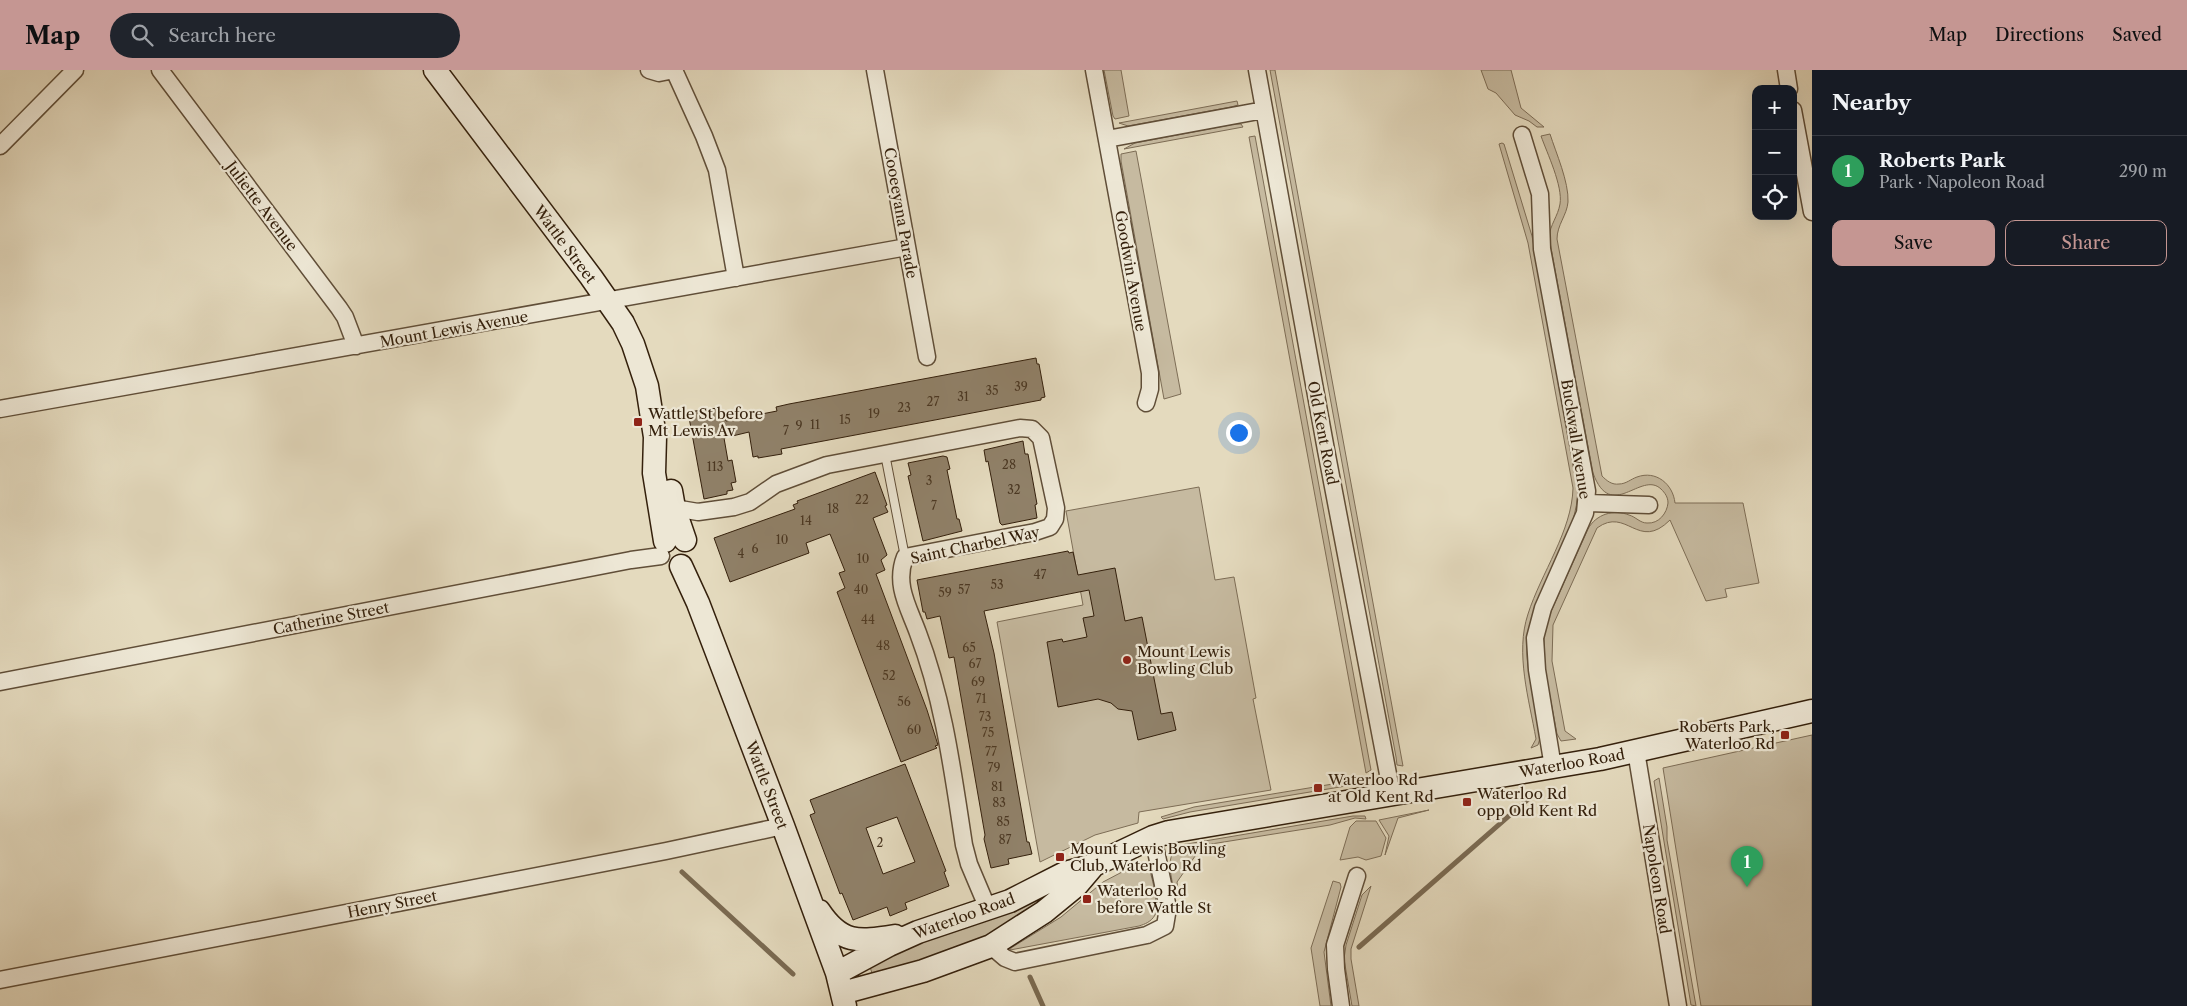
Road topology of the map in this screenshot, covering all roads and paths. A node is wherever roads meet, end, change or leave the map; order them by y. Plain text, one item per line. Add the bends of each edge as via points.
1 (74, 70) edge
2 (160, 70) edge
3 (435, 70) edge
4 (649, 70) edge
5 (674, 70) edge
6 (875, 70) edge
7 (1094, 70) edge
8 (1257, 70) edge
9 (1786, 70) edge
10 (1788, 85) edge
11 (1264, 110) junction
12 (1797, 130) edge
13 (1522, 136) dead end
14 (1107, 139) junction
15 (0, 146) edge
16 (1812, 212) edge
17 (907, 247) junction
18 (736, 278) junction
19 (608, 301) junction
20 (356, 346) junction
21 (927, 357) dead end
22 (1146, 403) dead end
23 (0, 409) edge
24 (655, 437) junction
25 (885, 454) junction
26 (1588, 503) junction
27 (1649, 505) dead end
28 (674, 508) junction
29 (671, 546) junction
30 (905, 557) junction
31 (0, 682) edge
32 (1812, 711) edge
33 (1636, 751) junction
34 (1553, 767) junction
35 (1392, 795) junction
36 (783, 826) junction
37 (1153, 837) junction
38 (1094, 865) junction
39 (1357, 876) dead end
40 (808, 894) junction
41 (988, 909) junction
42 (918, 932) junction
43 (991, 946) junction
44 (0, 980) edge
45 (842, 990) edge
46 (1341, 1006) edge
47 (1678, 1006) edge

1 - 15 street
2 - 20 street, Juliette Avenue via 339,308
3 - 19 main road, Wattle Street
4 - 5 street via 660,73
5 - 18 street via 717,170
6 - 17 street, Cooeeyana Parade
7 - 14 street, Goodwin Avenue
8 - 11 street, Old Kent Road
9 - 10 street
11 - 14 street
11 - 35 street, Old Kent Road
12 - 16 street
13 - 26 street, Buckwall Avenue via 1540,194 1541,243
14 - 22 street, Goodwin Avenue via 1150,373
17 - 18 street, Mount Lewis Avenue
17 - 21 street, Cooeeyana Parade
18 - 19 street, Mount Lewis Avenue
19 - 20 street, Mount Lewis Avenue
19 - 24 main road, Wattle Street via 633,344 646,386
20 - 23 street, Mount Lewis Avenue
24 - 28 main road, Wattle Street via 666,462
24 - 29 main road, Wattle Street via 654,473
25 - 28 street, Saint Charbel Way via 807,472 776,484 750,502 734,507 698,512
25 - 30 lane
25 - 30 street, Saint Charbel Way via 1027,428 1041,438 1047,459 1056,508 1050,527
26 - 27 street
26 - 34 street, Buckwall Avenue via 1543,608 1535,638
28 - 29 main road, Wattle Street
29 - 31 street, Catherine Street via 631,560
29 - 36 main road, Wattle Street via 667,564 681,566 698,603
30 - 41 street, Saint Charbel Way via 901,586 933,672 967,858
32 - 33 main road, Waterloo Road
33 - 34 main road, Waterloo Road
33 - 47 street, Napoleon Road
34 - 35 main road, Waterloo Road
35 - 37 main road, Waterloo Road via 1182,829
36 - 40 main road, Wattle Street
36 - 44 street, Henry Street
37 - 38 main road, Waterloo Road
37 - 43 street via 1168,908 1165,926 1147,935 1015,962
38 - 41 main road, Waterloo Road via 1064,873
38 - 43 main road, Waterloo Road via 1077,885 1044,912
39 - 46 street via 1335,945
40 - 42 main road via 829,924 848,938
40 - 45 main road, Wattle Street
41 - 42 main road, Waterloo Road
42 - 45 main road, Waterloo Road via 889,945
43 - 45 main road, Waterloo Road via 923,971

